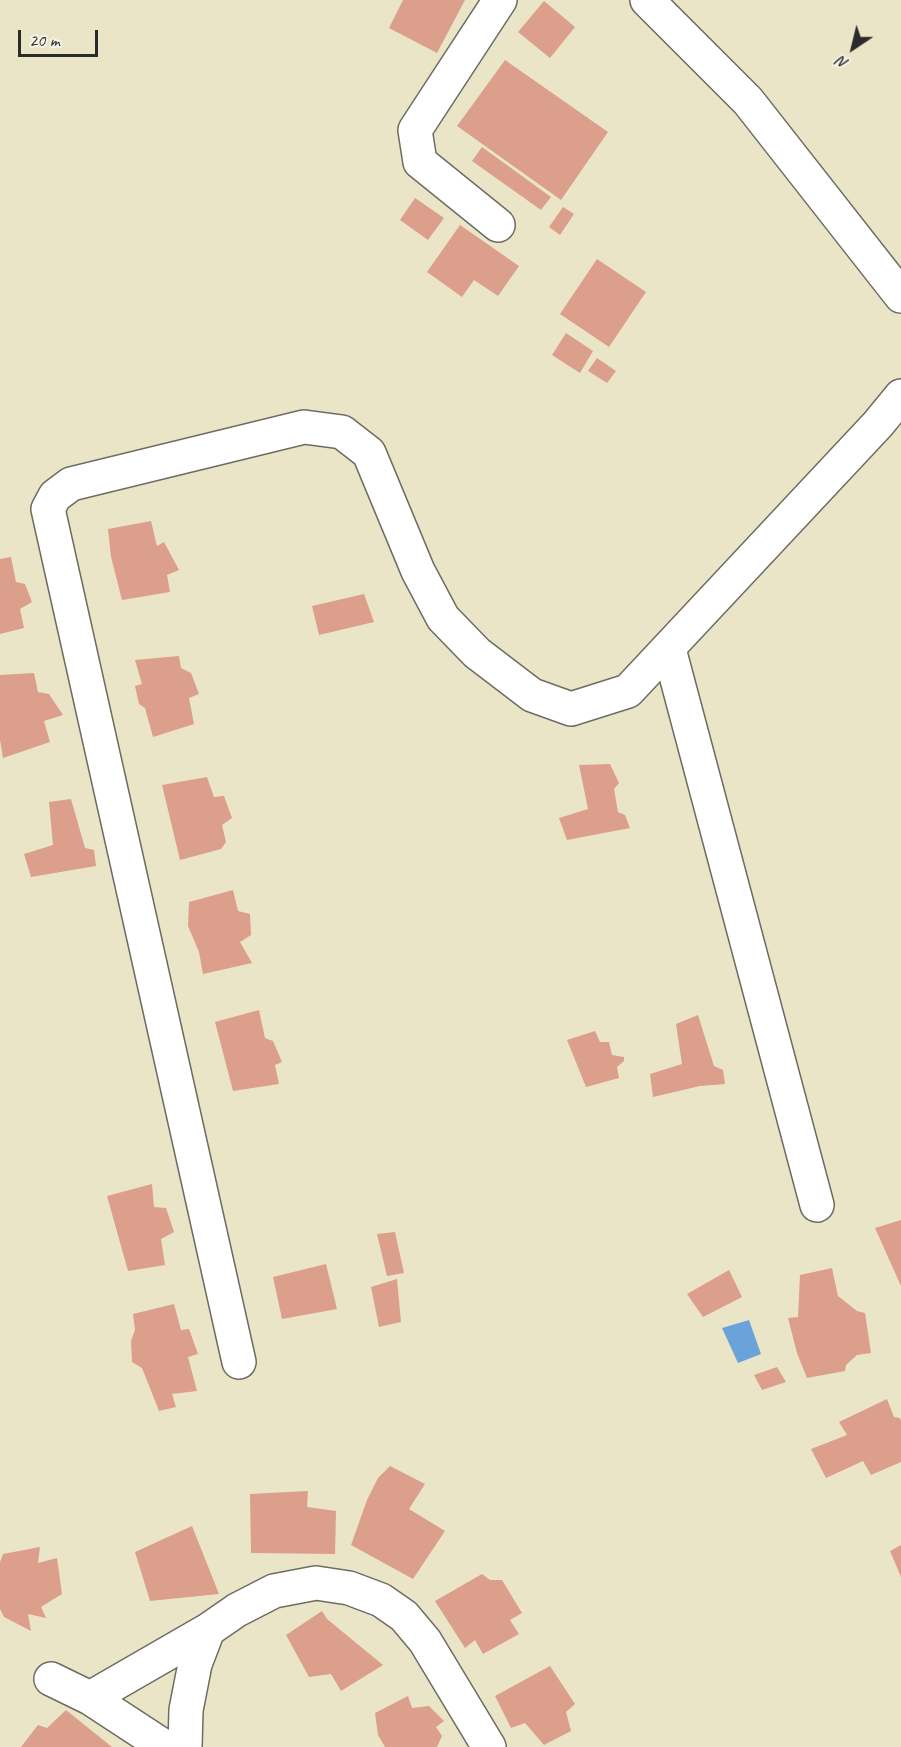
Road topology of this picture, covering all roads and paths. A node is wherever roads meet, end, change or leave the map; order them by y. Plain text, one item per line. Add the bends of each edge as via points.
1 (500, 0) edge
2 (647, 0) edge
3 (498, 225) dead end
4 (901, 296) edge
5 (901, 396) edge
6 (669, 649) junction
7 (817, 1205) dead end
8 (238, 1362) dead end
9 (208, 1630) junction
10 (51, 1678) dead end
11 (90, 1698) junction
12 (165, 1747) edge
13 (185, 1747) edge
14 (489, 1747) edge

1 - 3 street via 415,130 420,162
2 - 4 street via 748,101
5 - 6 street
6 - 7 street
6 - 8 street via 628,691 571,708 532,695 477,652 442,618 369,453 342,432 304,427 71,484 55,496 48,509
9 - 11 street
9 - 13 street via 195,1664 186,1710
9 - 14 street via 274,1591 316,1583 349,1588 381,1600 404,1616 425,1641
10 - 11 street
11 - 12 street

